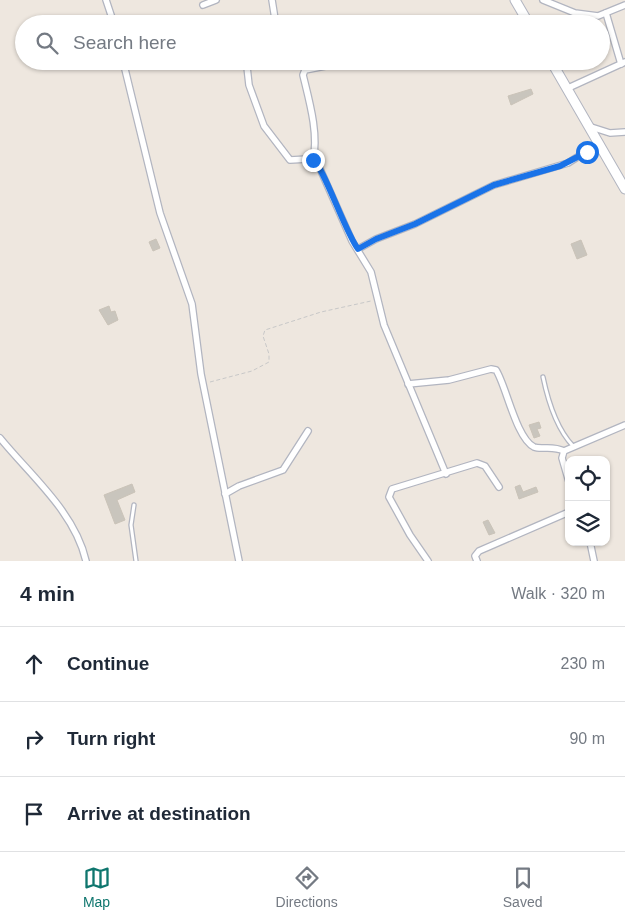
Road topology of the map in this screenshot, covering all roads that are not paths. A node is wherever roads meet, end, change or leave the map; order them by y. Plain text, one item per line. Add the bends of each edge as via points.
1 (106, 0) edge
2 (216, 0) edge
3 (272, 0) edge
4 (515, 0) edge
5 (544, 0) edge
6 (203, 5) dead end
7 (625, 5) edge
8 (606, 13) joint
9 (111, 15) edge
10 (274, 15) edge
11 (524, 15) edge
12 (590, 15) edge
13 (601, 15) edge
14 (610, 25) edge
15 (623, 63) edge
16 (610, 69) edge
17 (125, 70) edge
18 (247, 70) edge
19 (305, 70) edge
20 (556, 70) edge
21 (608, 70) edge
22 (566, 89) junction
23 (588, 126) junction
24 (625, 132) edge
25 (598, 144) junction
26 (313, 160) junction
27 (625, 189) edge
28 (358, 249) junction
29 (542, 377) dead end
30 (408, 384) junction
31 (625, 425) edge
32 (308, 431) dead end
33 (0, 438) edge
34 (574, 447) junction
35 (564, 451) junction
36 (565, 468) edge
37 (446, 474) junction
38 (500, 487) dead end
39 (225, 494) junction
40 (134, 506) dead end
41 (565, 514) edge
42 (591, 546) edge
43 (86, 561) edge
44 (136, 561) edge
45 (239, 561) edge
46 (428, 561) edge
47 (476, 561) edge
48 (594, 561) edge

1 - 9 street
2 - 6 street
3 - 10 street
4 - 11 main road
5 - 12 street via 575,13
7 - 8 street
8 - 13 street
14 - 15 street
15 - 16 street
17 - 39 street via 160,213 192,304 203,385
18 - 26 street via 249,85 267,132 290,160
19 - 26 street via 303,74 315,138
20 - 22 main road
21 - 22 street
22 - 23 main road
23 - 24 street via 610,133
23 - 25 main road
25 - 27 main road
25 - 28 street via 568,163 494,185
26 - 28 street via 319,165
28 - 30 street via 371,272 376,302
29 - 34 lane via 552,411
30 - 35 street via 496,370 511,411 531,445
30 - 37 street
31 - 34 street
32 - 39 street via 283,470
33 - 43 street via 60,508 74,530
34 - 35 street
35 - 36 street
37 - 38 street via 480,463
37 - 46 street via 395,487 389,494
39 - 45 street
40 - 44 lane via 131,525
41 - 47 street via 479,551
42 - 48 street

